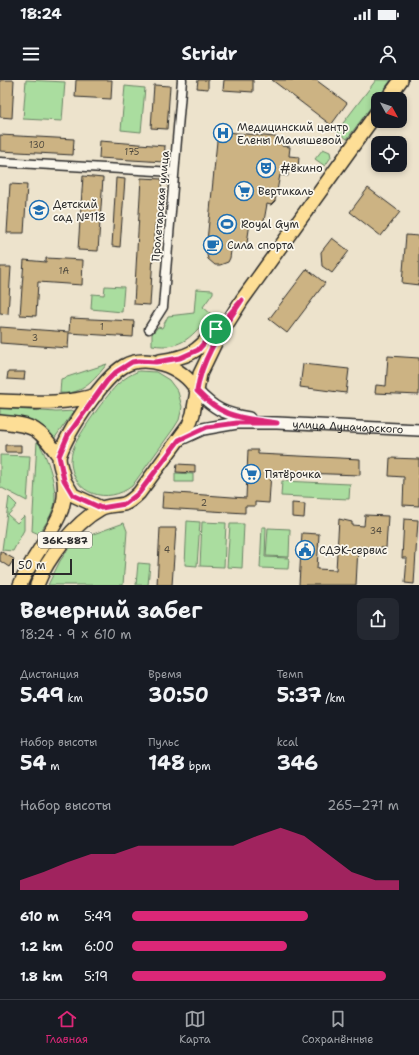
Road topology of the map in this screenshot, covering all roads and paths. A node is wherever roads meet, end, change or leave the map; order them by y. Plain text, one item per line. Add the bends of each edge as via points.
1 (182, 80) edge
2 (401, 80) edge
3 (392, 92) edge
4 (371, 121) edge
5 (0, 162) edge
6 (174, 172) junction
7 (242, 300) junction
8 (149, 329) dead end
9 (156, 362) junction
10 (197, 390) junction
11 (96, 395) junction
12 (0, 400) edge
13 (0, 422) edge
14 (277, 423) junction
15 (419, 430) edge
16 (179, 440) junction
17 (59, 456) junction
18 (64, 480) junction
19 (101, 508) junction
20 (20, 585) edge
21 (37, 585) edge

1 - 6 street, Пролетарская улица
2 - 3 main road
4 - 7 main road, 36К-887
5 - 6 street
6 - 8 street, Пролетарская улица via 163,307
7 - 9 main road, 36К-887 via 198,350 180,358
7 - 10 main road, 36К-887 via 209,353 200,374
9 - 10 main road, 36К-887 via 176,369
9 - 11 main road, 36К-887 via 139,361 124,366
10 - 14 main road, улица Луначарского via 223,413
10 - 16 main road, 36К-887 via 193,414
11 - 12 main road via 63,402
11 - 17 main road, 36К-887 via 68,435
13 - 17 main road via 25,425 39,431
14 - 15 main road, улица Луначарского
14 - 16 main road, улица Луначарского via 207,427
16 - 19 main road, 36К-887 via 139,493 125,504
17 - 18 main road, 36К-887
18 - 19 main road, 36К-887 via 73,495
18 - 20 main road, 36К-887 via 64,500 60,515
19 - 21 main road, 36К-887 via 69,534

